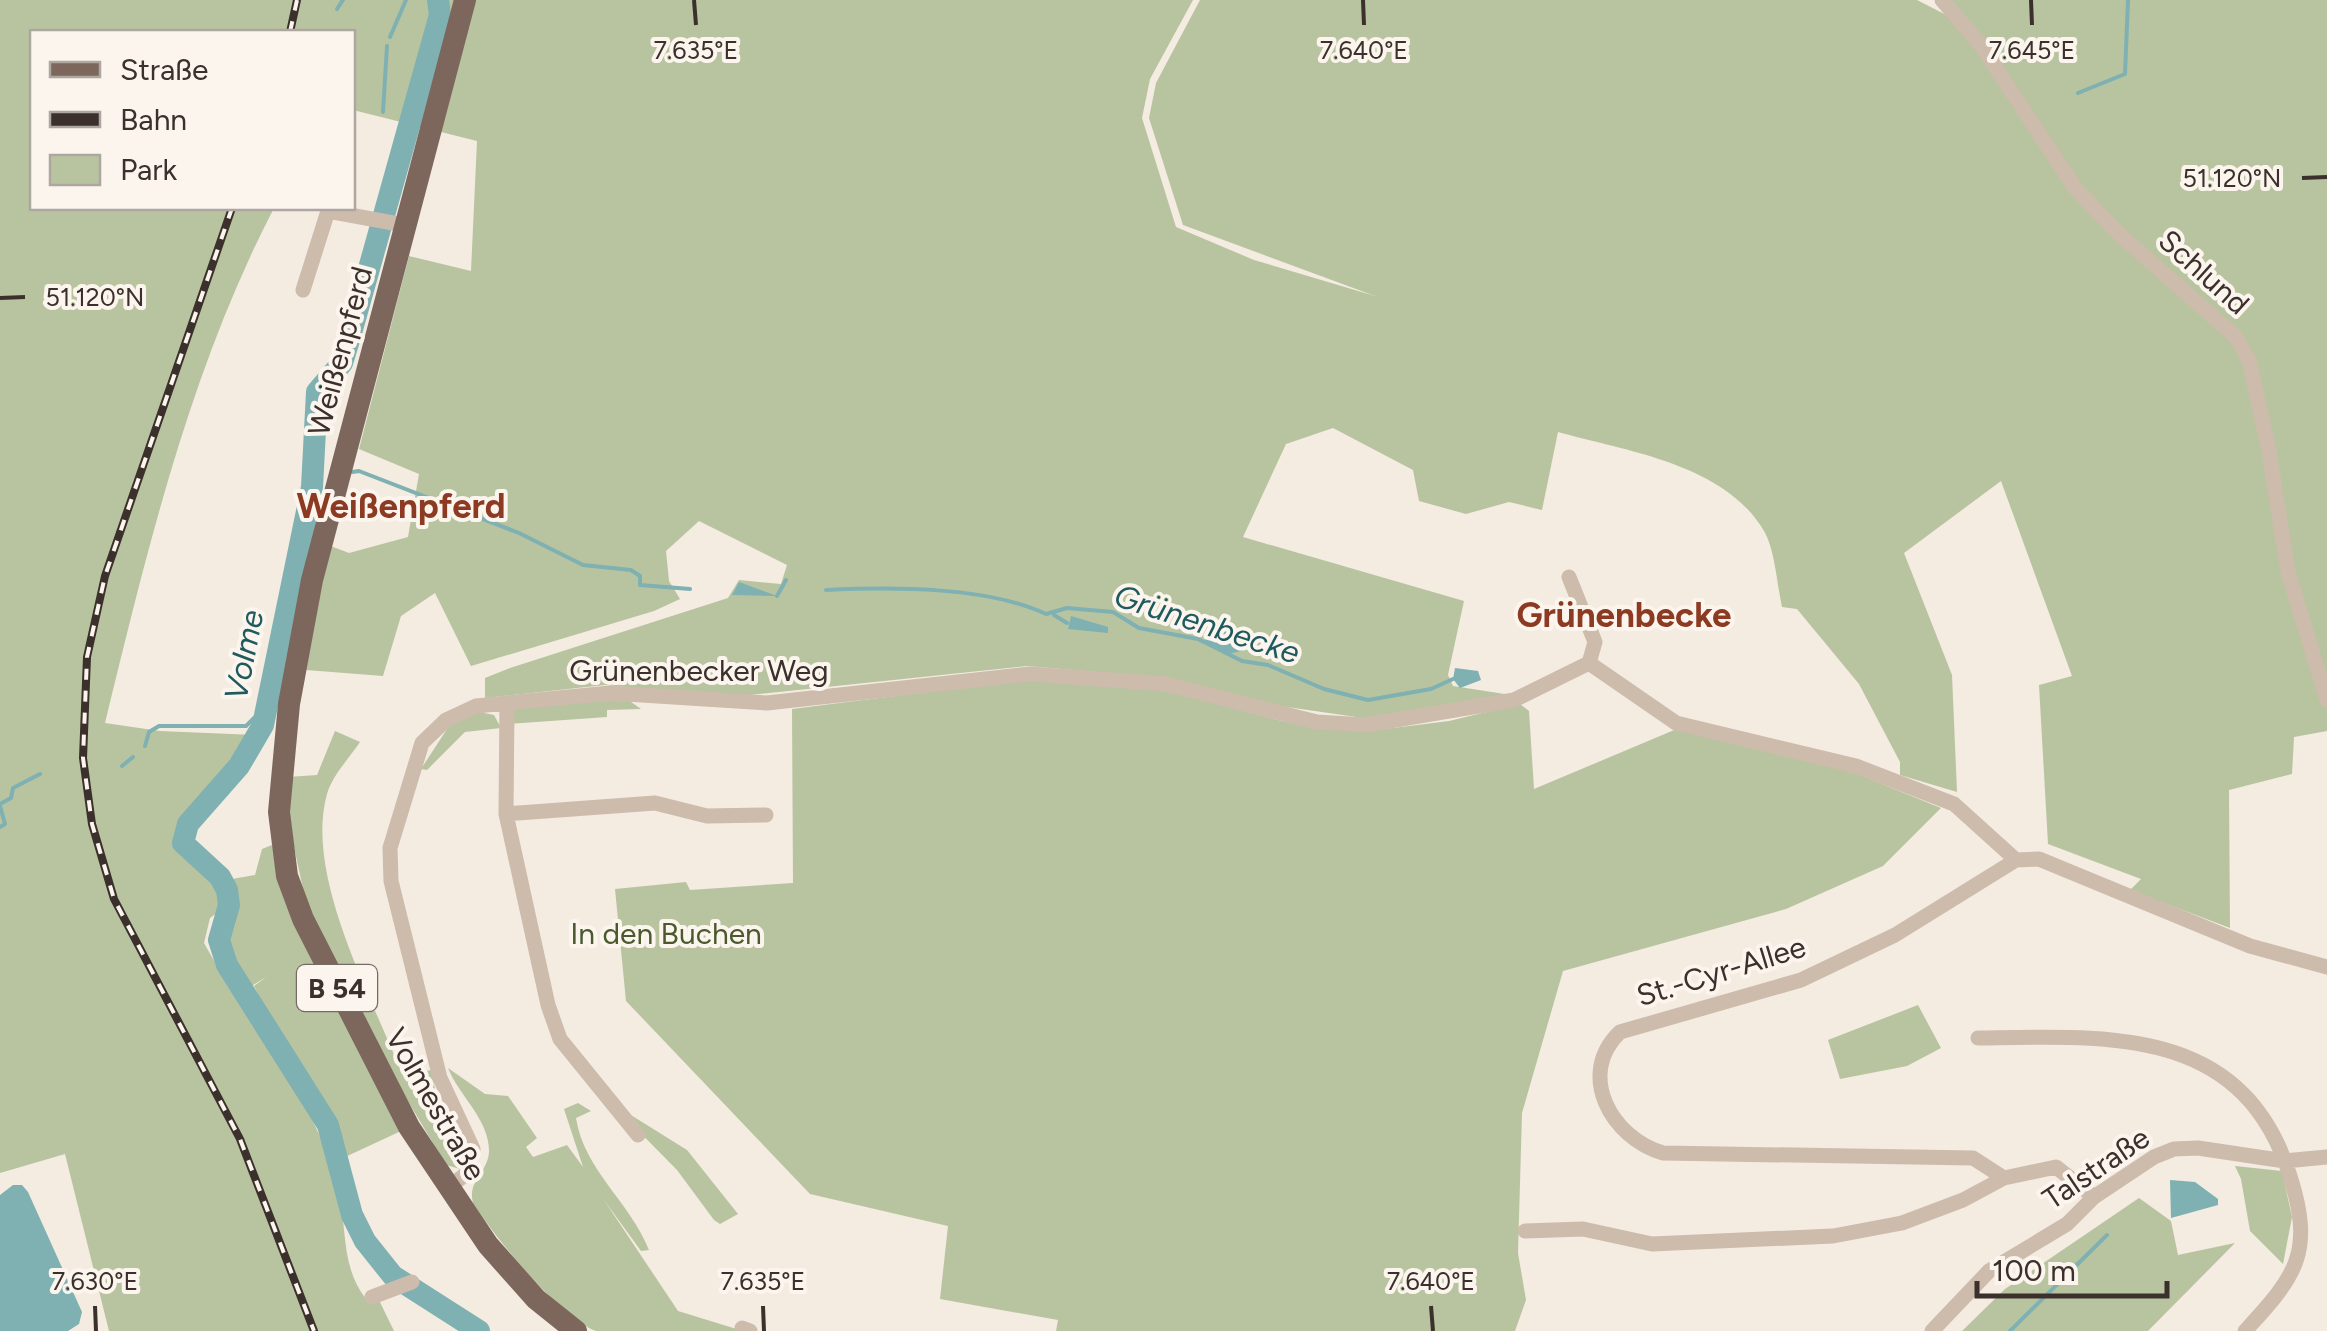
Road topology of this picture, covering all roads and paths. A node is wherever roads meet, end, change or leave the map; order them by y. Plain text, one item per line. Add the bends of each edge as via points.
1 (465, 0) edge
2 (1942, 0) edge
3 (398, 224) junction
4 (303, 290) dead end
5 (1569, 577) dead end
6 (312, 580) joint
7 (1589, 663) junction
8 (2327, 700) edge
9 (507, 703) junction
10 (506, 814) junction
11 (766, 814) dead end
12 (2016, 860) junction
13 (2327, 967) edge
14 (1978, 1038) dead end
15 (638, 1135) dead end
16 (2327, 1157) edge
17 (2286, 1161) junction
18 (2004, 1178) junction
19 (448, 1188) junction
20 (2094, 1197) junction
21 (1525, 1231) dead end
22 (412, 1282) dead end
23 (380, 1294) dead end
24 (576, 1331) edge
25 (1932, 1331) edge
26 (2246, 1331) edge

1 - 3 main road, Weißenpferd / B 54
2 - 8 street, Schlund via 1990,57 2076,189 2236,336 2249,360 2270,451 2288,572
3 - 4 street via 328,211
3 - 6 main road, Weißenpferd / B 54
5 - 7 street via 1595,642
6 - 19 main road, Volmestraße / B 54 via 282,755 278,812 287,876 317,951
7 - 9 street, Grünenbecker Weg via 1514,700 1366,725 1318,722 1166,684 1030,674 766,703 610,692
7 - 12 street via 1676,723 1856,766 1954,804
9 - 10 street
9 - 19 street, Grünenbecker Weg via 462,711 422,743 390,848 390,880 440,1078 473,1149 466,1174
10 - 11 street via 655,803 706,816
10 - 15 street via 560,1038
12 - 13 street via 2039,859 2250,946
12 - 18 street, St.-Cyr-Allee via 1895,935 1801,980 1620,1032 1598,1072 1616,1123 1662,1154 1973,1158
14 - 17 street via 2124,1040 2205,1064 2248,1096
16 - 17 street, Talstraße
17 - 20 street, Talstraße via 2174,1149
17 - 26 street via 2301,1252 2289,1282
18 - 20 street via 2056,1167
18 - 21 street via 1902,1223 1833,1236 1652,1244 1582,1230
19 - 24 main road, Volmestraße / B 54 via 488,1246
20 - 25 street, Talstraße via 2068,1224 1989,1271
22 - 23 street

